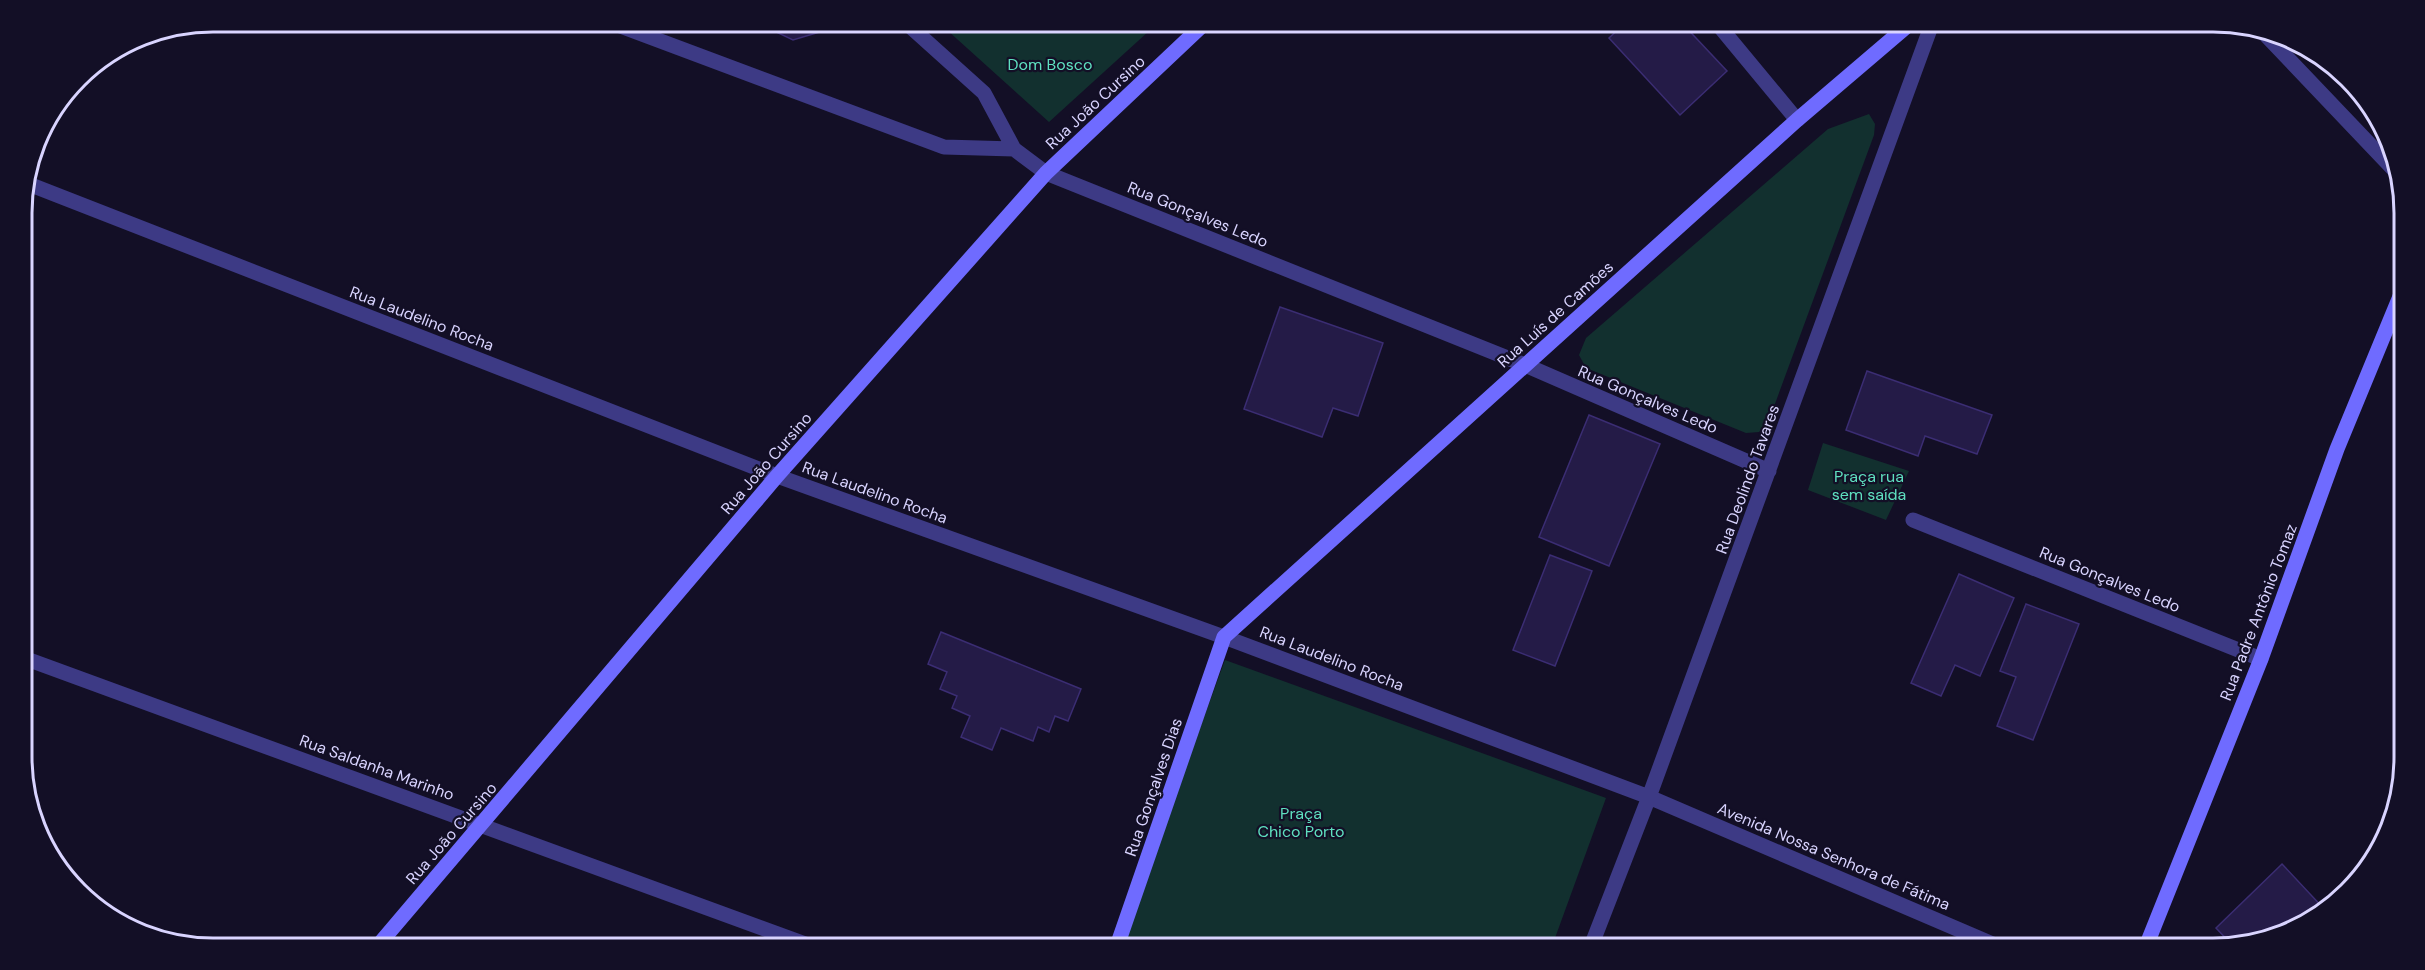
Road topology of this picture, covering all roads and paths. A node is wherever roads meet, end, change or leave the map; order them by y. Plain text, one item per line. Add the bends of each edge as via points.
1 (636, 32) edge
2 (916, 32) edge
3 (1195, 32) edge
4 (1724, 32) edge
5 (1900, 32) edge
6 (1930, 32) edge
7 (2272, 42) edge
8 (1797, 120) junction
9 (1014, 149) junction
10 (2386, 161) edge
11 (1046, 173) junction
12 (34, 186) edge
13 (2394, 310) edge
14 (1525, 365) junction
15 (1769, 471) junction
16 (777, 476) junction
17 (1913, 520) dead end
18 (1224, 637) junction
19 (2261, 659) junction
20 (32, 661) edge
21 (1649, 797) junction
22 (482, 825) junction
23 (384, 938) edge
24 (789, 938) edge
25 (1120, 938) edge
26 (1594, 938) edge
27 (1978, 938) edge
28 (2149, 938) edge

1 - 9 street via 944,147
2 - 9 street via 984,93
3 - 11 street, Rua João Cursino
4 - 8 street
5 - 8 street, Rua Luís de Camões
6 - 15 street, Rua Deolindo Tavares
7 - 10 street
8 - 14 street, Rua Luís de Camões
9 - 11 street, Rua Gonçalves Ledo
11 - 14 street, Rua Gonçalves Ledo
11 - 16 street, Rua João Cursino
12 - 16 street, Rua Laudelino Rocha
13 - 19 street, Rua Padre Antônio Tomaz via 2337,449
14 - 15 street, Rua Gonçalves Ledo
14 - 18 street, Rua Luís de Camões
15 - 21 street, Rua Deolindo Tavares
16 - 18 street, Rua Laudelino Rocha
16 - 22 street, Rua João Cursino
17 - 19 street, Rua Gonçalves Ledo
18 - 21 street, Rua Laudelino Rocha
18 - 25 street, Rua Gonçalves Dias
19 - 28 street, Rua Padre Antônio Tomaz
20 - 22 street, Rua Saldanha Marinho
21 - 26 street, Rua Deolindo Tavares
21 - 27 street, Avenida Nossa Senhora de Fátima
22 - 23 street, Rua João Cursino
22 - 24 street, Rua Saldanha Marinho

